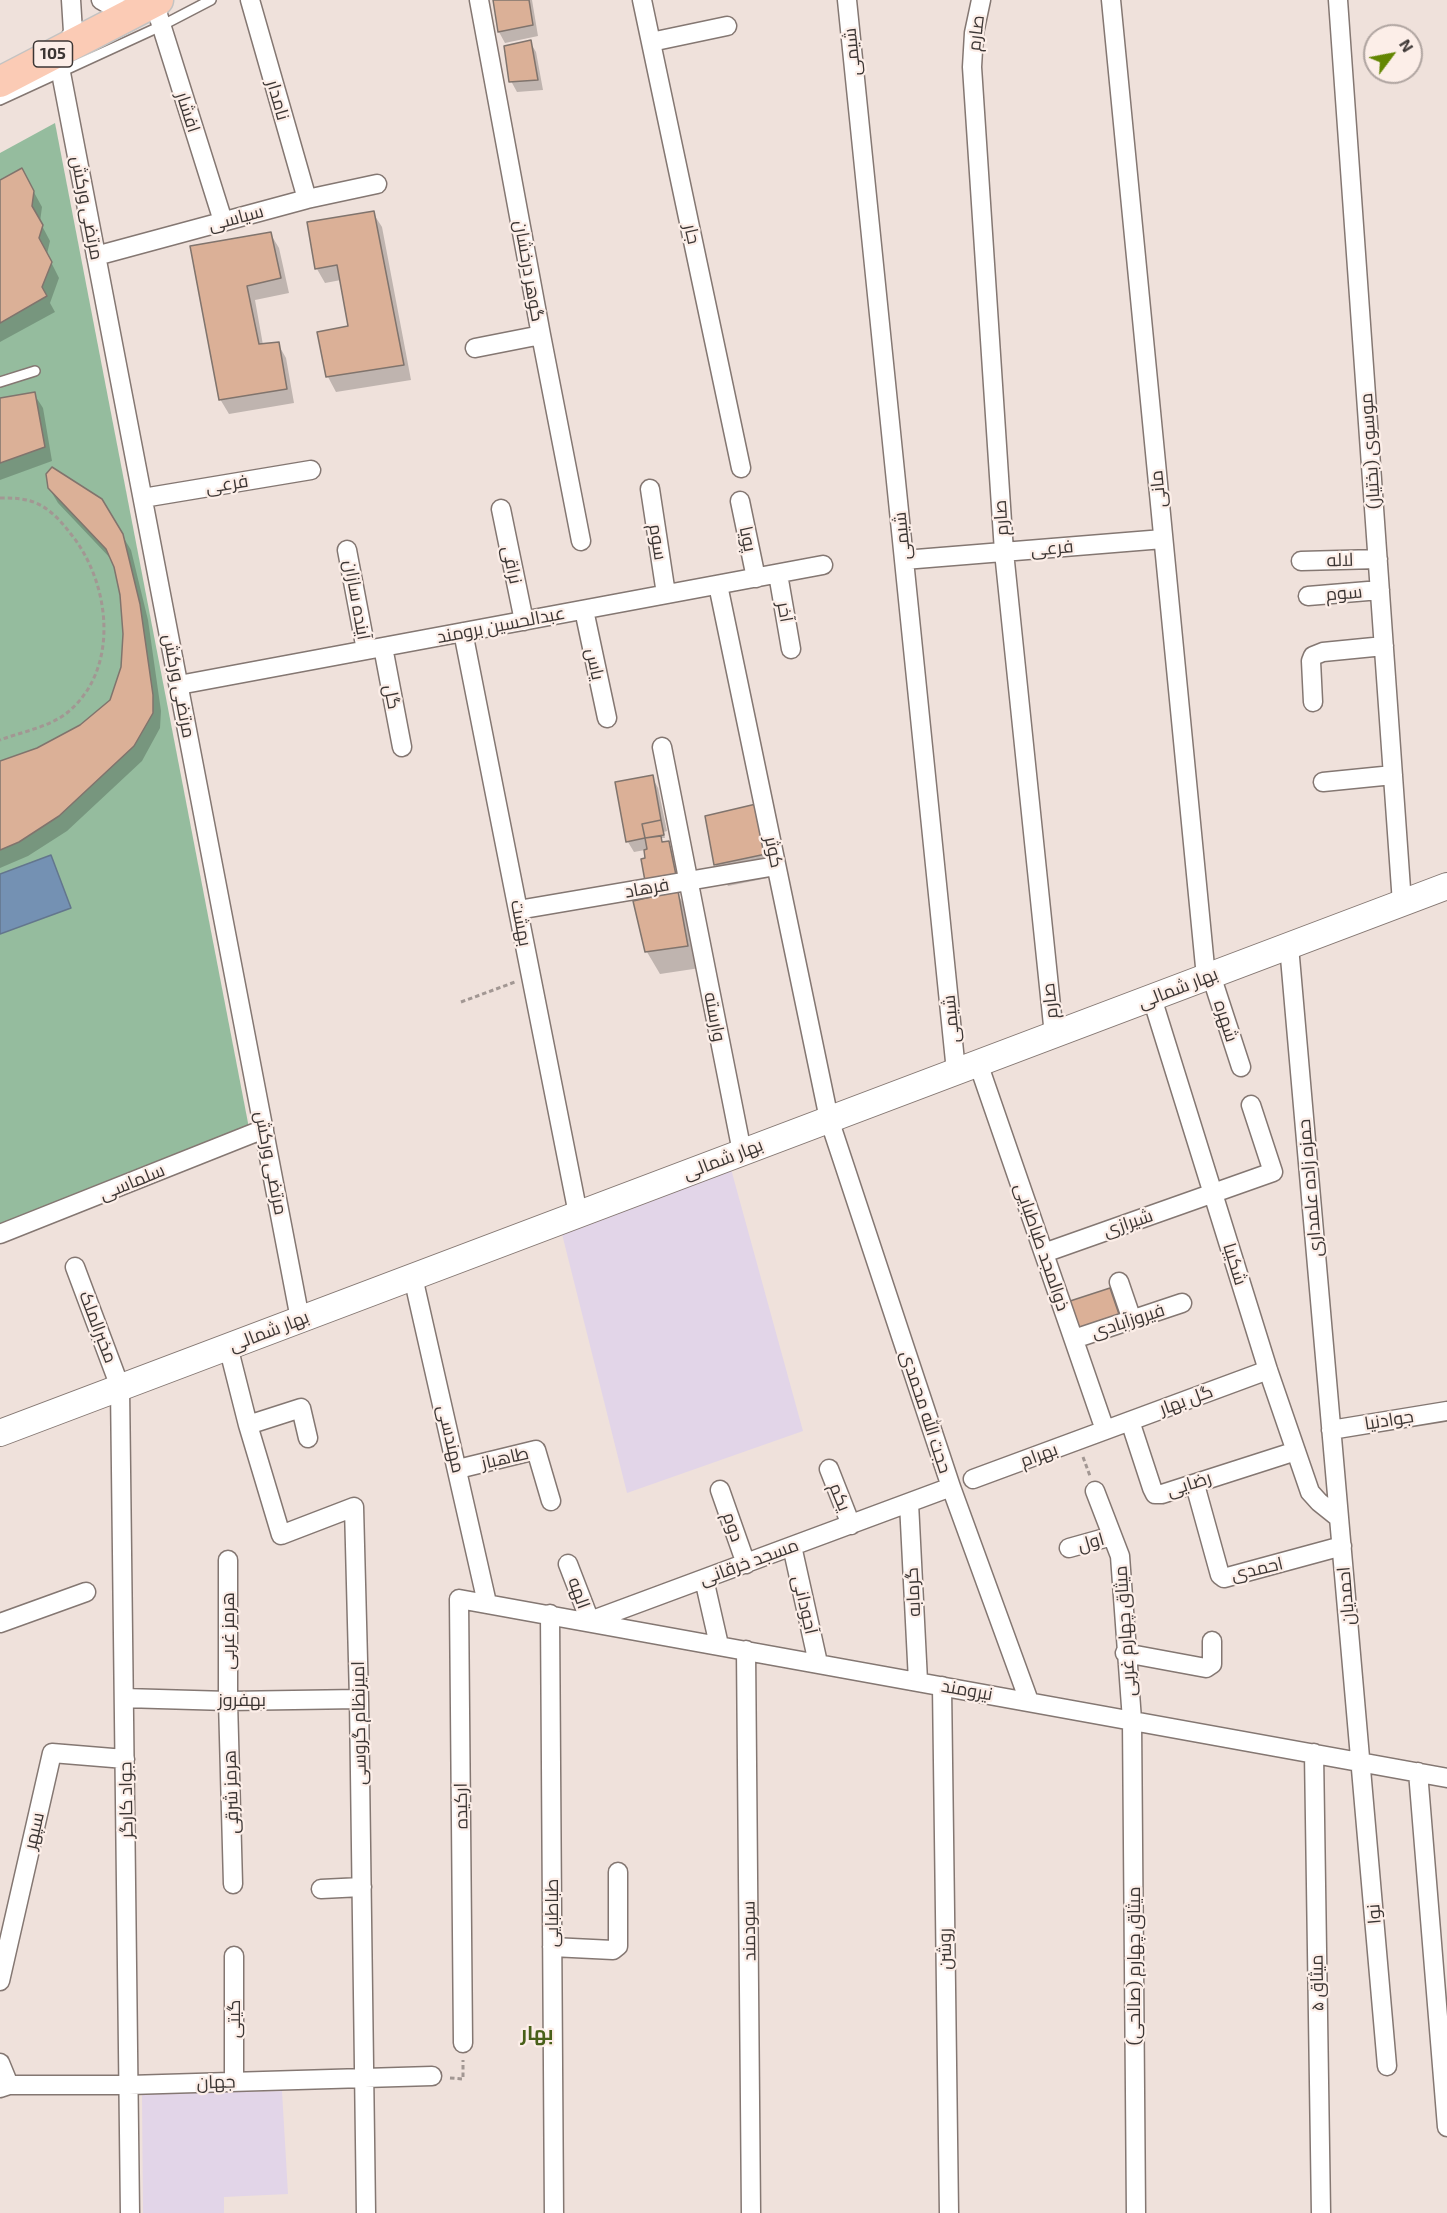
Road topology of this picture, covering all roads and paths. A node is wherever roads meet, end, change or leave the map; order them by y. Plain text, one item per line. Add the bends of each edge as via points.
1 (71, 0) edge
2 (101, 0) edge
3 (211, 0) edge
4 (250, 0) edge
5 (479, 0) edge
6 (642, 0) edge
7 (847, 0) edge
8 (981, 0) edge
9 (1111, 0) edge
10 (1338, 0) edge
11 (153, 9) edge
12 (727, 26) dead end
13 (651, 42) junction
14 (61, 57) junction
15 (0, 82) edge
16 (0, 100) edge
17 (377, 184) dead end
18 (307, 199) junction
19 (223, 221) junction
20 (96, 256) junction
21 (540, 335) junction
22 (476, 348) dead end
23 (35, 370) dead end
24 (0, 382) edge
25 (741, 468) dead end
26 (312, 470) dead end
27 (650, 489) dead end
28 (0, 498) edge
29 (143, 498) junction
30 (740, 501) dead end
31 (501, 509) dead end
32 (1163, 539) junction
33 (581, 542) dead end
34 (347, 550) dead end
35 (1004, 552) junction
36 (1378, 559) junction
37 (904, 560) junction
38 (1302, 561) dead end
39 (823, 565) dead end
40 (778, 574) junction
41 (756, 578) junction
42 (718, 585) junction
43 (1380, 590) junction
44 (666, 594) junction
45 (1308, 596) dead end
46 (584, 610) junction
47 (524, 621) junction
48 (464, 632) junction
49 (1384, 646) junction
50 (374, 649) junction
51 (792, 649) dead end
52 (179, 685) junction
53 (1313, 702) dead end
54 (607, 718) dead end
55 (0, 740) edge
56 (402, 747) dead end
57 (662, 747) dead end
58 (1393, 775) junction
59 (1323, 782) dead end
60 (777, 866) junction
61 (688, 881) junction
62 (1447, 886) edge
63 (1402, 903) junction
64 (518, 910) junction
65 (1289, 946) junction
66 (531, 976) junction
67 (1209, 976) junction
68 (1152, 998) junction
69 (461, 1002) dead end
70 (1054, 1035) junction
71 (967, 1067) junction
72 (1241, 1067) dead end
73 (1251, 1105) dead end
74 (829, 1119) junction
75 (264, 1130) junction
76 (742, 1152) junction
77 (1213, 1193) junction
78 (578, 1214) junction
79 (0, 1234) edge
80 (1044, 1253) junction
81 (75, 1267) dead end
82 (413, 1277) junction
83 (1119, 1282) dead end
84 (1182, 1303) dead end
85 (300, 1319) junction
86 (1132, 1320) junction
87 (1074, 1339) junction
88 (228, 1347) junction
89 (1268, 1370) junction
90 (120, 1387) junction
91 (1447, 1411) edge
92 (1130, 1421) junction
93 (248, 1425) junction
94 (1105, 1430) junction
95 (1331, 1430) junction
96 (0, 1433) edge
97 (308, 1438) dead end
98 (1077, 1441) junction
99 (1296, 1451) junction
100 (458, 1469) junction
101 (829, 1469) dead end
102 (973, 1479) dead end
103 (951, 1487) junction
104 (720, 1490) dead end
105 (1095, 1491) joint
106 (1197, 1492) dead end
107 (551, 1501) dead end
108 (909, 1503) junction
109 (1339, 1518) junction
110 (851, 1524) junction
111 (1112, 1536) junction
112 (792, 1546) junction
113 (1342, 1546) junction
114 (1069, 1548) dead end
115 (228, 1560) dead end
116 (568, 1564) dead end
117 (746, 1564) junction
118 (704, 1579) junction
119 (87, 1592) dead end
120 (488, 1603) junction
121 (550, 1614) junction
122 (590, 1621) junction
123 (0, 1623) edge
124 (1212, 1641) dead end
125 (719, 1645) junction
126 (746, 1650) junction
127 (1125, 1653) junction
128 (818, 1663) junction
129 (918, 1681) junction
130 (942, 1686) junction
131 (124, 1698) junction
132 (359, 1699) junction
133 (228, 1701) junction
134 (1029, 1701) junction
135 (1132, 1720) junction
136 (1314, 1753) junction
137 (125, 1759) junction
138 (1360, 1762) junction
139 (1418, 1772) junction
140 (1447, 1778) edge
141 (618, 1872) dead end
142 (234, 1884) dead end
143 (362, 1887) junction
144 (321, 1889) dead end
145 (552, 1947) junction
146 (234, 1956) dead end
147 (0, 1982) edge
148 (463, 2043) dead end
149 (0, 2063) edge
150 (1387, 2066) dead end
151 (432, 2076) dead end
152 (364, 2078) junction
153 (234, 2082) junction
154 (129, 2085) junction
155 (4, 2087) edge
156 (1447, 2127) edge
157 (130, 2213) edge
158 (366, 2213) edge
159 (555, 2213) edge
160 (751, 2213) edge
161 (948, 2213) edge
162 (1136, 2213) edge
163 (1321, 2213) edge

1 - 14 street via 73,32
2 - 11 street via 125,11
3 - 11 lane
4 - 18 street, نامدار
5 - 21 street, گوهر درخشان
6 - 13 street, جار
7 - 37 street, شیمی
8 - 35 street, صارم via 972,67
9 - 32 street, مانی
10 - 36 street, موسوی (بختیار)
11 - 14 main road, 105
11 - 19 street, افشار
12 - 13 street
13 - 25 street, جار
14 - 15 main road, 105
14 - 16 lane
14 - 20 street, مرتضی ورکش
17 - 18 street, سیاسی
18 - 19 street, سیاسی
19 - 20 street, سیاسی
20 - 29 street, مرتضی ورکش
21 - 22 street
21 - 33 street, گوهر درخشان
23 - 24 lane
26 - 29 street, فرعی
27 - 44 street, سوم
28 - 55 path via 38,504 58,518 87,556 95,574 104,623 97,669 79,699 51,721
29 - 52 street, مرتضی ورکش
30 - 41 street, پویا
31 - 47 street, نراقی
32 - 35 street, فرعی
32 - 67 street, مانی
34 - 50 street, آینده سازان
35 - 37 street, فرعی
35 - 70 street, صارم
36 - 38 street, لاله
36 - 43 street, موسوی (بختیار)
37 - 71 street, شیمی
39 - 40 street, عبدالحسین برومند
40 - 41 street, عبدالحسین برومند
40 - 51 street, آخر
41 - 42 street, عبدالحسین برومند
42 - 44 street, عبدالحسین برومند
42 - 60 street, کوثر
43 - 45 street, سوم
43 - 49 street, موسوی (بختیار)
44 - 46 street, عبدالحسین برومند
46 - 47 street, عبدالحسین برومند
46 - 54 street, یاس
47 - 48 street, عبدالحسین برومند
48 - 50 street, عبدالحسین برومند
48 - 64 street, بهشت
49 - 53 street via 1313,656
49 - 58 street, موسوی (بختیار)
50 - 52 street, عبدالحسین برومند
50 - 56 street, گل
52 - 75 street, مرتضی ورکش
57 - 61 street, وارسته
58 - 59 street
58 - 63 street, موسوی (بختیار)
60 - 61 street, فرهاد
60 - 74 street, کوثر
61 - 64 street, فرهاد
61 - 76 street, وارسته
62 - 63 main road, بهار شمالی
63 - 65 main road, بهار شمالی
64 - 66 street, بهشت
65 - 67 main road, بهار شمالی
65 - 95 street, حمزه زاده علمداری
66 - 69 path
66 - 78 street, بهشت
67 - 68 main road, بهار شمالی
67 - 72 street, شهره
68 - 70 main road, بهار شمالی
68 - 77 street, شکیبا
70 - 71 main road, بهار شمالی
71 - 74 main road, بهار شمالی
71 - 80 street, ذوالمجد طباطبایی
73 - 77 street, شیرازی via 1273,1172
74 - 76 main road, بهار شمالی
74 - 103 street, حجت الله محمدی
75 - 79 street, سلماسی
75 - 85 street, مرتضی ورکش
76 - 78 main road, بهار شمالی
77 - 80 street, شیرازی
77 - 89 street, شکیبا
78 - 82 main road, بهار شمالی
80 - 87 street, ذوالمجد طباطبایی
81 - 90 street, مخبرالملک
82 - 85 main road, بهار شمالی
82 - 100 street, مهندسی
83 - 86 street
84 - 86 street, فیروزآبادی
85 - 88 main road, بهار شمالی
86 - 87 street, فیروزآبادی
87 - 94 street, ذوالمجد طباطبایی
88 - 90 main road, بهار شمالی
88 - 93 street, امیرنظام گروسی
89 - 92 street, گل بهار
89 - 99 street, شکیبا
90 - 96 main road, بهار شمالی
90 - 131 street, جواد کارگر
91 - 95 street, جوادنیا
92 - 94 street, گل بهار
92 - 99 street, رضایی via 1155,1494
93 - 97 street via 301,1408
93 - 132 street, امیرنظام گروسی via 281,1535 354,1508
94 - 98 street, بهرام
95 - 109 street, احمدیان
98 - 102 street, بهرام
98 - 105 path
99 - 109 street, شکیبا via 1310,1492
100 - 107 street, طاهباز via 536,1449
100 - 120 street, مهندسی
101 - 110 street, یکم
103 - 108 street, مسجد خرقانی
103 - 134 street, حجت الله محمدی
104 - 117 street, دوم
105 - 111 street, میثاق چهارم غربی
106 - 113 street, احمدی via 1224,1578
108 - 110 street, مسجد خرقانی
108 - 129 street, گرمابه
109 - 113 street, احمدیان
110 - 112 street, مسجد خرقانی
111 - 114 street, اول
111 - 127 street, میثاق چهارم غربی via 1120,1556
112 - 117 street, مسجد خرقانی
112 - 128 street, آجودانی
113 - 138 street, احمدیان
115 - 133 street, هرمز غربی
116 - 122 street, الهه
117 - 118 street, مسجد خرقانی
118 - 122 street, مسجد خرقانی
118 - 125 street
119 - 123 street
120 - 121 street, نیرومند
120 - 148 street, ارکیده via 459,1599
121 - 122 street, نیرومند
121 - 145 street, طباطبایی
122 - 125 street, نیرومند
124 - 127 street via 1212,1664 1206,1668
125 - 126 street, نیرومند
126 - 128 street, نیرومند
126 - 160 street, سودمند
127 - 135 street, میثاق چهارم غربی
128 - 129 street, نیرومند
129 - 130 street, نیرومند
130 - 134 street, نیرومند
130 - 161 street, روشن
131 - 133 street, بهفروز
131 - 137 street, جواد کارگر
132 - 133 street, بهفروز
132 - 143 street, امیرنظام گروسی
133 - 142 street, هرمز شرقی
134 - 135 street, نیرومند
135 - 136 street, نیرومند
135 - 162 street, میثاق چهارم (صالحی)
136 - 138 street, نیرومند
136 - 163 street, میثاق ۵
137 - 147 street, سپهر via 52,1753
137 - 154 street, جواد کارگر
138 - 139 street, نیرومند
138 - 150 street, نوا
139 - 140 street, نیرومند
139 - 156 street
141 - 145 street via 618,1946 613,1950
143 - 144 street
143 - 152 street, امیرنظام گروسی
145 - 159 street, طباطبایی
146 - 153 street, گیتی
149 - 155 street
151 - 152 street, جهان
152 - 153 street, جهان
152 - 158 street, امیرنظام گروسی
153 - 154 street, جهان
154 - 155 street, جهان
154 - 157 street, جواد کارگر

